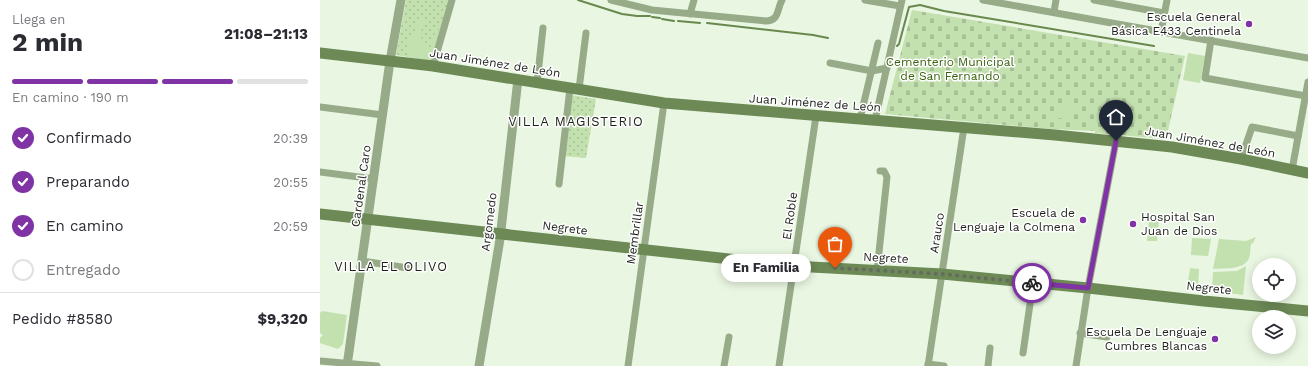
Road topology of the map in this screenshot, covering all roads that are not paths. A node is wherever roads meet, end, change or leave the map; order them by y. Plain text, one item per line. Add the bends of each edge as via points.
1 (401, 0) edge
2 (452, 0) edge
3 (611, 0) edge
4 (694, 0) edge
5 (782, 0) edge
6 (865, 0) edge
7 (983, 0) edge
8 (1056, 0) edge
9 (1094, 0) edge
10 (1167, 0) edge
11 (1111, 2) edge
12 (901, 3) edge
13 (1054, 12) junction
14 (1164, 13) junction
15 (690, 14) junction
16 (543, 28) dead end
17 (1161, 32) junction
18 (586, 33) dead end
19 (1211, 40) junction
20 (878, 43) dead end
21 (320, 53) edge
22 (1308, 58) edge
23 (390, 61) junction
24 (830, 63) dead end
25 (432, 66) junction
26 (887, 68) junction
27 (872, 71) junction
28 (518, 80) junction
29 (1308, 82) edge
30 (537, 83) junction
31 (575, 89) junction
32 (1306, 96) junction
33 (664, 103) junction
34 (320, 107) edge
35 (1306, 109) edge
36 (383, 115) junction
37 (816, 116) junction
38 (860, 119) junction
39 (875, 120) junction
40 (964, 127) junction
41 (1298, 136) junction
42 (1116, 141) junction
43 (1241, 159) junction
44 (1292, 170) junction
45 (880, 171) dead end
46 (320, 172) edge
47 (1308, 173) edge
48 (374, 179) junction
49 (559, 184) dead end
50 (320, 214) edge
51 (369, 220) junction
52 (500, 233) junction
53 (644, 250) junction
54 (362, 261) junction
55 (793, 266) junction
56 (408, 268) dead end
57 (877, 270) junction
58 (942, 274) junction
59 (1033, 283) junction
60 (1088, 288) junction
61 (1308, 311) edge
62 (1080, 333) junction
63 (1107, 337) dead end
64 (729, 338) dead end
65 (990, 348) dead end
66 (1023, 354) dead end
67 (320, 361) edge
68 (348, 365) edge
69 (928, 365) edge
70 (377, 366) edge
71 (479, 366) edge
72 (628, 366) edge
73 (724, 366) edge
74 (779, 366) edge
75 (944, 366) edge
76 (988, 366) edge
77 (1076, 366) edge

1 - 23 street, Cardenal Caro
2 - 25 street
3 - 15 street via 652,10
4 - 15 street
5 - 15 street via 774,19 769,21
6 - 12 street
7 - 13 street
8 - 13 street
9 - 11 street
10 - 14 street
11 - 14 street
12 - 26 street
13 - 17 street
14 - 17 street
16 - 30 street
17 - 19 street
18 - 31 street
19 - 22 street
19 - 32 street via 1205,78
20 - 27 street
21 - 23 main road, Juan Jiménez de León
23 - 25 main road, Juan Jiménez de León
23 - 36 street, Cardenal Caro
24 - 27 street
25 - 28 main road, Juan Jiménez de León
26 - 27 street
26 - 39 street
27 - 38 street
28 - 30 main road, Juan Jiménez de León
28 - 52 street, Argomedo
29 - 32 street
30 - 31 main road, Juan Jiménez de León
31 - 33 main road, Juan Jiménez de León
31 - 49 street
32 - 35 street
33 - 37 main road, Juan Jiménez de León
33 - 53 street, Membrillar
34 - 36 street
35 - 41 street
36 - 48 street, Cardenal Caro
37 - 38 main road, Juan Jiménez de León
37 - 55 street, El Roble
38 - 39 main road, Juan Jiménez de León
39 - 40 main road, Juan Jiménez de León
40 - 42 main road, Juan Jiménez de León
40 - 58 street, Arauco
41 - 43 street via 1252,127
41 - 44 street
42 - 43 main road, Juan Jiménez de León via 1172,147
42 - 60 street
43 - 44 main road, Juan Jiménez de León
44 - 47 main road, Juan Jiménez de León
45 - 57 street via 884,171 887,176
46 - 48 street
48 - 51 street, Cardenal Caro
50 - 51 main road, Negrete
51 - 52 main road, Negrete
51 - 54 street, Cardenal Caro
52 - 53 main road, Negrete
52 - 71 street, Argomedo
53 - 55 main road, Negrete
53 - 72 street, Membrillar
54 - 56 street
54 - 68 street, Cardenal Caro
55 - 57 main road, Negrete
55 - 74 street, El Roble
57 - 58 main road, Negrete
58 - 59 main road, Negrete
58 - 69 street, Arauco
59 - 60 main road, Negrete
59 - 66 street
60 - 61 main road, Negrete
60 - 62 street
62 - 63 street
62 - 77 street
64 - 73 street
65 - 76 street
67 - 68 street
68 - 70 street
69 - 75 street

